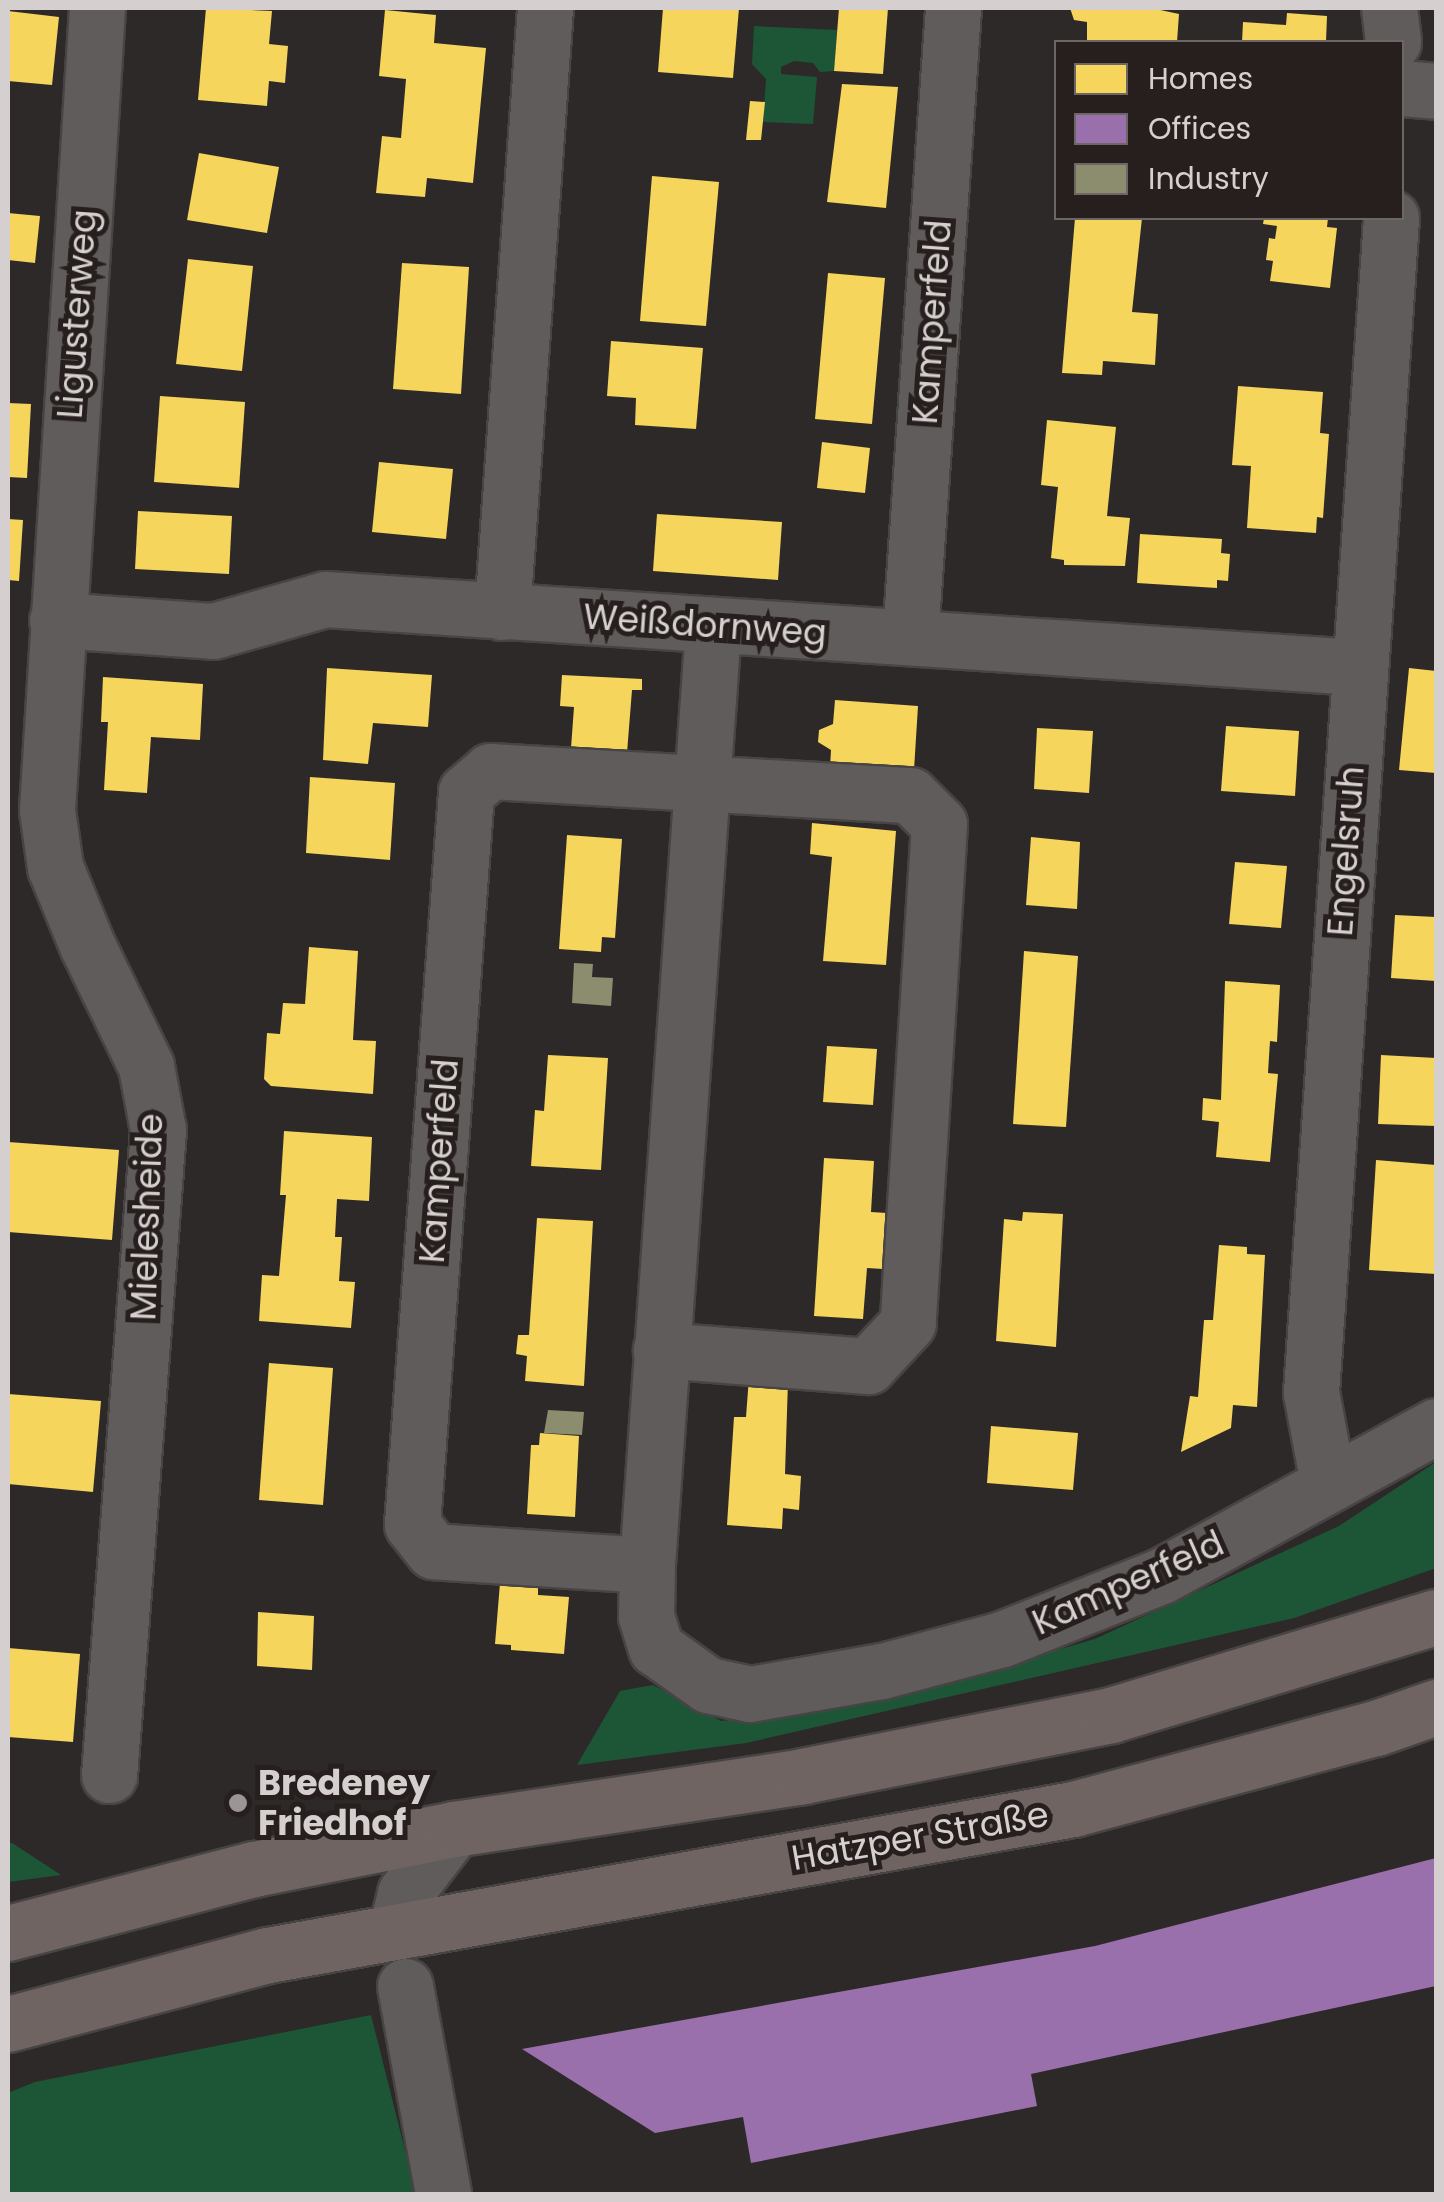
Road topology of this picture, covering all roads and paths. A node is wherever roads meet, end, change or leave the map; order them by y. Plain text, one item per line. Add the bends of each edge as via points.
1 (97, 8) edge
2 (544, 8) edge
3 (953, 8) edge
4 (1389, 8) edge
5 (1393, 40) edge
6 (1404, 88) edge
7 (1436, 91) edge
8 (1391, 220) edge
9 (502, 612) junction
10 (57, 620) junction
11 (713, 628) junction
12 (910, 636) junction
13 (1357, 666) junction
14 (700, 783) junction
15 (661, 1350) junction
16 (1436, 1426) edge
17 (1328, 1483) junction
18 (647, 1565) junction
19 (1436, 1617) edge
20 (1436, 1707) edge
21 (1436, 1721) edge
22 (1376, 1728) junction
23 (109, 1775) dead end
24 (454, 1829) junction
25 (396, 1930) junction
26 (8, 1933) edge
27 (405, 1986) dead end
28 (8, 2024) edge
29 (443, 2194) edge

1 - 10 street, Ligusterweg
2 - 9 street
3 - 12 street, Kamperfeld
4 - 5 street
6 - 7 street
8 - 13 street, Engelsruh
9 - 10 street, Weißdornweg via 325,600 213,630
9 - 11 street, Weißdornweg
10 - 23 street, Mielesheide via 46,810 55,867 146,1066 158,1130
11 - 12 street, Weißdornweg
11 - 14 street, Kamperfeld
12 - 13 street, Weißdornweg
13 - 17 street, Engelsruh via 1311,1392
14 - 15 street, Kamperfeld
14 - 15 street, Kamperfeld via 910,795 939,824 908,1323 868,1366
14 - 18 street, Kamperfeld via 490,771 466,792 412,1524 433,1550
15 - 18 street, Kamperfeld
16 - 17 street, Kamperfeld
17 - 18 street, Kamperfeld via 1160,1576 1002,1639 882,1671 750,1694 708,1685 656,1648 646,1616
19 - 24 main road via 1110,1715 803,1776
20 - 22 main road, Hatzper Straße
21 - 22 main road
22 - 25 main road, Hatzper Straße via 1072,1809
24 - 25 street via 405,1893
24 - 26 main road via 254,1869
25 - 28 main road, Hatzper Straße via 268,1954
27 - 29 street

